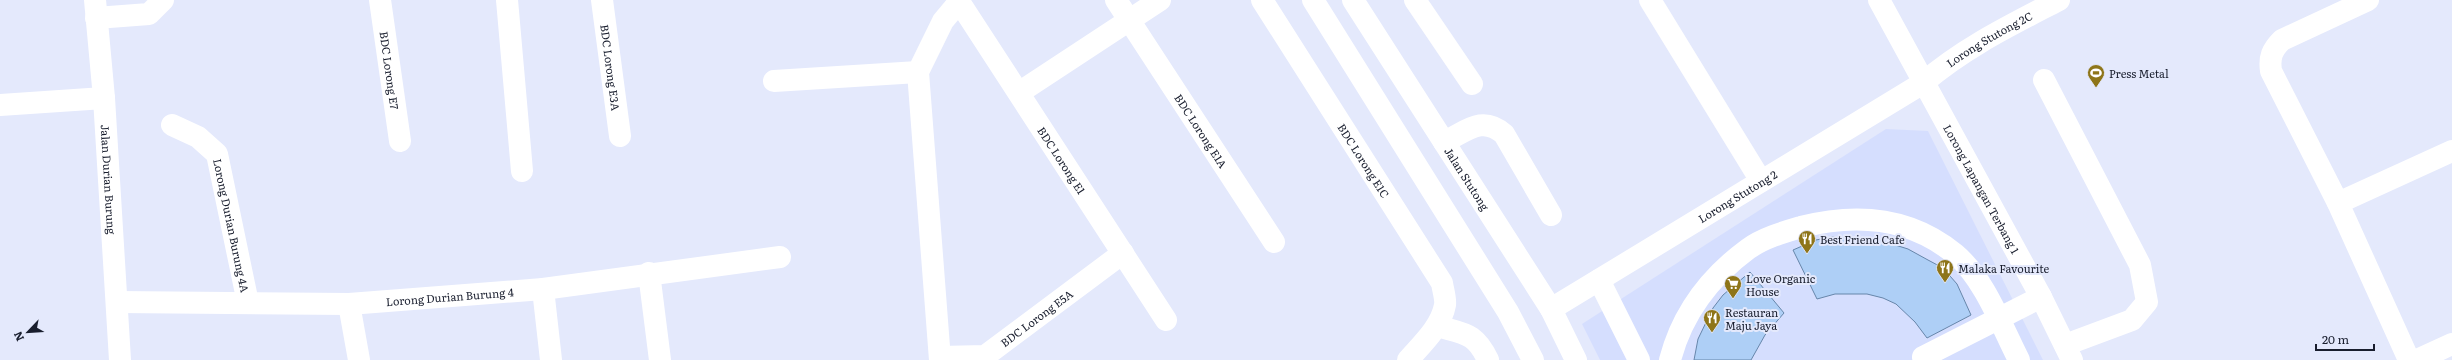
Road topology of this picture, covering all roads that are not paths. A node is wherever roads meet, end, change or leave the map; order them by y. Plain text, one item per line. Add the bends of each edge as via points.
1 (163, 0) edge
2 (380, 0) edge
3 (507, 0) edge
4 (602, 0) edge
5 (1116, 0) edge
6 (1160, 0) edge
7 (1262, 0) edge
8 (1313, 0) edge
9 (1353, 0) edge
10 (1415, 0) edge
11 (1650, 0) edge
12 (1879, 0) edge
13 (2059, 0) edge
14 (2368, 0) edge
15 (959, 1) edge
16 (96, 9) edge
17 (1129, 20) junction
18 (918, 72) junction
19 (2044, 80) dead end
20 (774, 81) dead end
21 (1923, 83) junction
22 (1472, 84) dead end
23 (1020, 92) junction
24 (104, 98) junction
25 (0, 105) edge
26 (172, 125) dead end
27 (620, 136) dead end
28 (400, 141) dead end
29 (1444, 142) junction
30 (2452, 151) edge
31 (522, 171) dead end
32 (1761, 181) junction
33 (2338, 203) junction
34 (1551, 215) dead end
35 (1274, 242) dead end
36 (1123, 253) junction
37 (780, 258) dead end
38 (650, 273) junction
39 (1599, 280) junction
40 (543, 289) junction
41 (2041, 297) junction
42 (118, 302) junction
43 (248, 303) junction
44 (349, 304) junction
45 (1551, 309) junction
46 (1998, 319) junction
47 (1166, 320) dead end
48 (1437, 326) junction
49 (2452, 344) edge
50 (2069, 353) edge
51 (940, 358) edge
52 (986, 358) edge
53 (1922, 359) edge
54 (120, 360) edge
55 (359, 360) edge
56 (550, 360) edge
57 (660, 360) edge
58 (1408, 360) edge
59 (1488, 360) edge
60 (1533, 360) edge
61 (1576, 360) edge
62 (1639, 360) edge
63 (1670, 360) edge
64 (2019, 360) edge
65 (2409, 360) edge
66 (2417, 360) edge

1 - 16 street via 149,14
2 - 28 street, BDC Lorong E7
3 - 31 street
4 - 27 street, BDC Lorong E3A
5 - 17 street, BDC Lorong E1A
6 - 17 street
7 - 48 street, BDC Lorong E1C via 1442,283 1445,304
8 - 60 street via 1508,312
9 - 29 street, Jalan Stutong
10 - 22 street
11 - 32 street
12 - 21 street, Lorong Lapangan Terbang 1
13 - 21 street, Lorong Stutong 2C via 1975,44 1950,60
14 - 33 street via 2282,40 2274,48 2270,61 2271,71
15 - 18 street via 943,21
15 - 23 street, BDC Lorong E1
16 - 24 street, Jalan Durian Burung
17 - 23 street
17 - 35 street, BDC Lorong E1A
18 - 20 street
18 - 51 street
19 - 50 street via 2140,265 2147,302 2132,320
21 - 32 street, Lorong Stutong 2
21 - 41 street, Lorong Lapangan Terbang 1
23 - 36 street, BDC Lorong E1
24 - 25 street
24 - 42 street, Jalan Durian Burung
26 - 43 street, Lorong Durian Burung 4A via 198,137 217,154
29 - 34 street via 1485,124 1495,126 1504,134
29 - 45 street, Jalan Stutong
30 - 33 street
32 - 39 street, Lorong Stutong 2
33 - 65 street
36 - 47 street, BDC Lorong E1
36 - 52 street, BDC Lorong E5A
37 - 38 street, Lorong Durian Burung 4
38 - 40 street, Lorong Durian Burung 4
38 - 57 street
39 - 45 street, Lorong Stutong 2
39 - 62 street
40 - 44 street, Lorong Durian Burung 4
40 - 56 street
41 - 46 street
41 - 50 street, Lorong Lapangan Terbang 1
42 - 43 street, Lorong Durian Burung 4
42 - 54 street, Jalan Durian Burung
43 - 44 street, Lorong Durian Burung 4
44 - 55 street
45 - 61 street, Jalan Stutong
46 - 53 street
46 - 63 street via 1975,276 1955,255 1926,236 1896,224 1858,218 1822,222 1784,232 1750,248 1723,269 1705,289 1683,321
46 - 64 street
48 - 58 street
48 - 59 street via 1471,337 1480,344
49 - 66 street
51 - 52 street, BDC Lorong E5A

